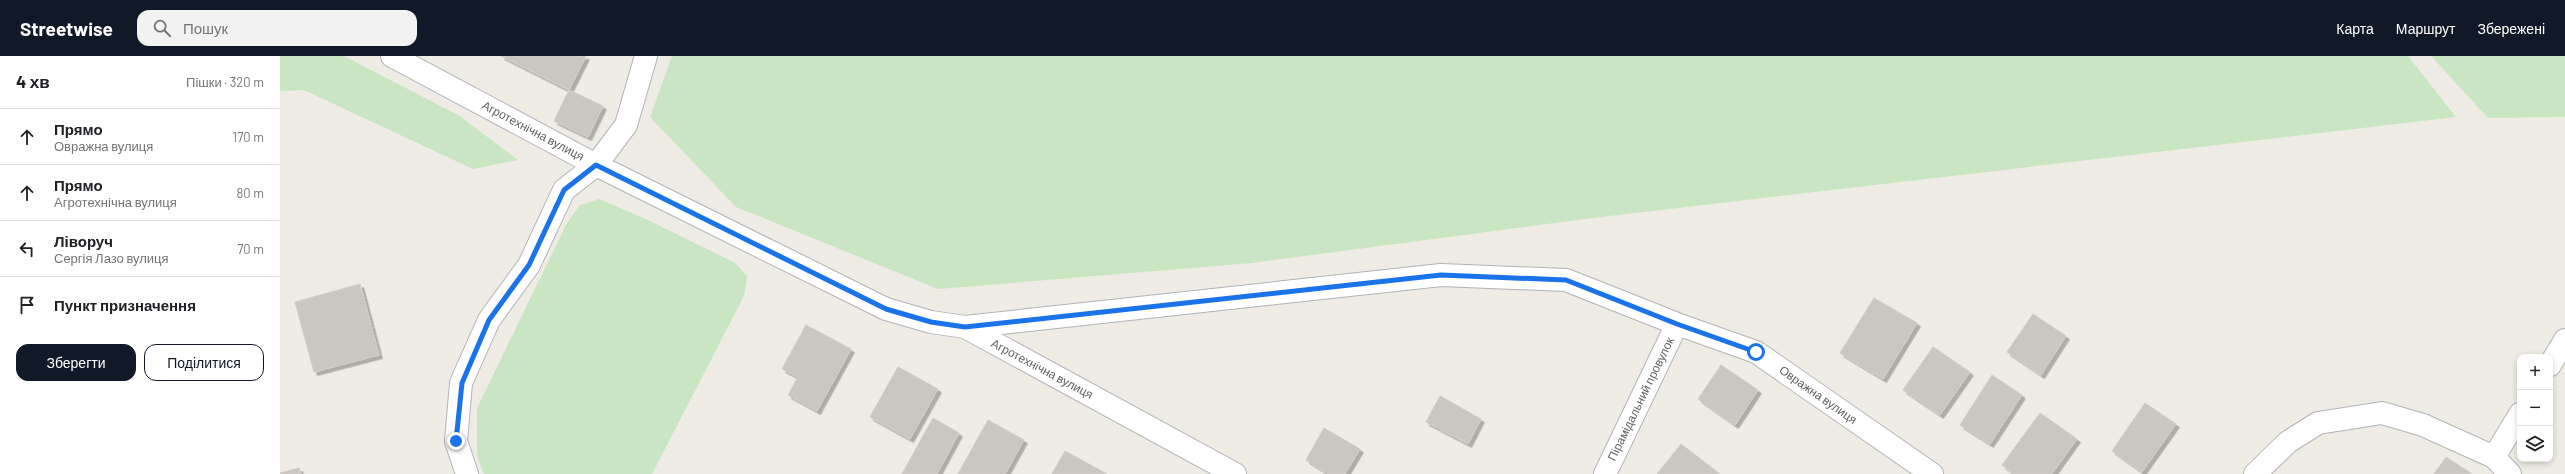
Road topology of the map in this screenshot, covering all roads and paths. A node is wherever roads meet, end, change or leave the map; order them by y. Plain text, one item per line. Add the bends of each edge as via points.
1 (392, 56) edge
2 (646, 56) edge
3 (596, 165) junction
4 (1677, 324) junction
5 (965, 327) junction
6 (2565, 340) edge
7 (2553, 360) edge
8 (2517, 419) edge
9 (2494, 457) junction
10 (467, 474) edge
11 (1235, 474) edge
12 (1605, 474) edge
13 (1932, 474) edge
14 (2255, 474) edge
15 (2510, 474) edge

1 - 3 street, Агротехнічна вулиця
2 - 3 street via 626,125
3 - 5 street, Агротехнічна вулиця via 886,309 931,322
3 - 10 street via 564,190 529,265 489,320 462,383 456,441
4 - 5 street, Овражна вулиця via 1566,280 1441,275
4 - 12 street, Пірамідальний провулок
4 - 13 street, Овражна вулиця via 1756,352
5 - 11 street, Агротехнічна вулиця
6 - 7 street
8 - 9 street
9 - 14 street via 2423,425 2382,413 2349,416 2318,423 2288,442
9 - 15 street

